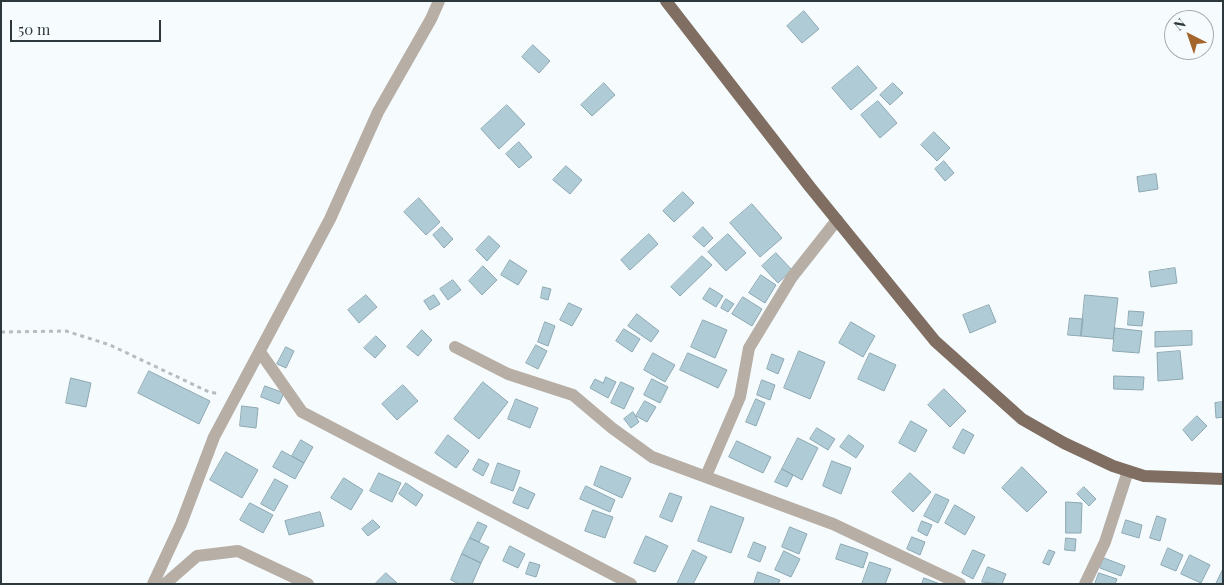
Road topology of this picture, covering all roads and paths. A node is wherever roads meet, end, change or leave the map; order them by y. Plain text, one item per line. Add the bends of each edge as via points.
1 (438, 1) edge
2 (666, 1) edge
3 (837, 220) junction
4 (1, 332) edge
5 (455, 347) dead end
6 (260, 352) junction
7 (236, 396) junction
8 (1128, 471) junction
9 (706, 476) junction
10 (1223, 479) edge
11 (153, 584) edge
12 (165, 584) edge
13 (308, 584) edge
14 (631, 584) edge
15 (960, 584) edge
16 (1085, 584) edge

1 - 6 street via 378,112 330,219
2 - 3 main road
3 - 8 main road via 935,341 1022,418 1064,443
3 - 9 street via 792,277 749,348 740,397
4 - 7 path via 66,330 110,346 208,392
5 - 9 street via 508,374 574,395 612,428 652,456
6 - 7 street
6 - 14 street via 302,412
7 - 11 street via 214,437 181,524
8 - 10 main road via 1144,476
8 - 16 street via 1105,542
9 - 15 street via 833,524
12 - 13 street via 197,556 238,551

